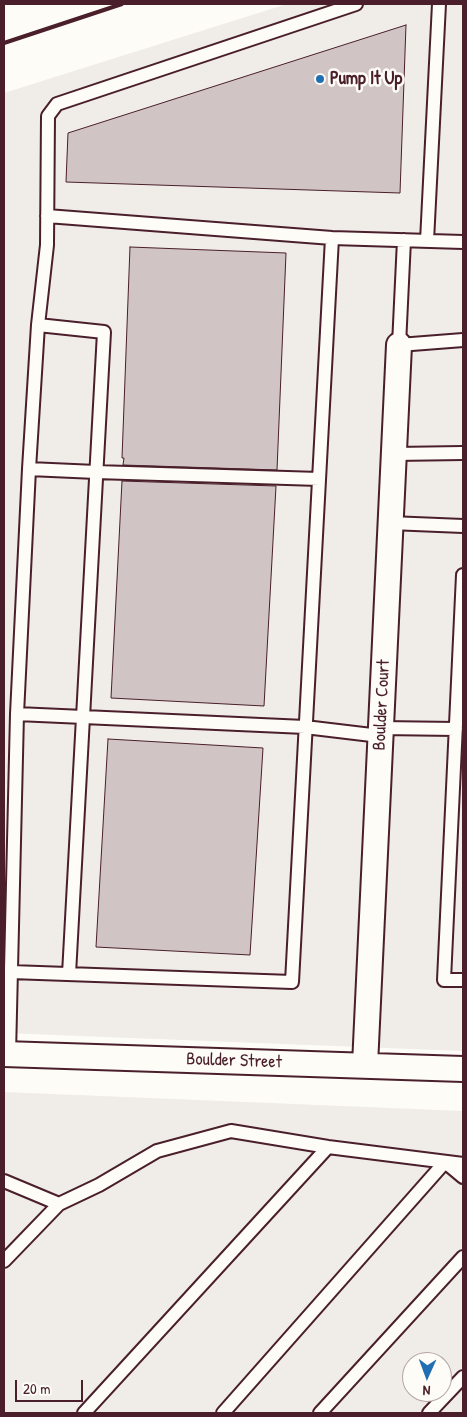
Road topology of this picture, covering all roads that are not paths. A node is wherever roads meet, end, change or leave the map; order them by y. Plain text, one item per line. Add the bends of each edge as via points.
1 (356, 4) edge
2 (439, 4) edge
3 (47, 216) junction
4 (332, 238) junction
5 (404, 240) junction
6 (428, 241) junction
7 (463, 242) edge
8 (38, 325) junction
9 (463, 340) edge
10 (399, 344) junction
11 (394, 454) junction
12 (463, 454) edge
13 (29, 469) junction
14 (96, 472) junction
15 (319, 479) junction
16 (390, 523) junction
17 (463, 526) edge
18 (463, 575) edge
19 (461, 660) edge
20 (460, 709) edge
21 (17, 714) junction
22 (83, 718) junction
23 (305, 728) junction
24 (456, 729) junction
25 (380, 732) junction
26 (11, 972) junction
27 (69, 974) junction
28 (463, 980) edge
29 (6, 1054) edge
30 (365, 1065) junction
31 (463, 1069) edge
32 (328, 1147) junction
33 (445, 1162) junction
34 (463, 1164) edge
35 (463, 1177) edge
36 (4, 1181) edge
37 (59, 1204) junction
38 (463, 1257) edge
39 (4, 1261) edge
40 (463, 1377) edge
41 (84, 1413) edge
42 (223, 1413) edge
43 (320, 1413) edge
44 (429, 1413) edge

1 - 3 lane via 57,104 48,116
2 - 6 lane
3 - 4 lane
3 - 8 lane
4 - 5 lane
4 - 15 lane
5 - 6 lane
5 - 10 lane
6 - 7 lane
8 - 13 lane
8 - 14 lane via 104,332
9 - 10 lane
10 - 11 street, Boulder Court
11 - 12 lane
11 - 16 street, Boulder Court
13 - 14 lane
13 - 21 lane
14 - 15 lane
14 - 22 lane
15 - 23 lane
16 - 17 lane
16 - 25 street, Boulder Court
18 - 19 lane
19 - 20 lane
20 - 24 lane
21 - 22 lane
21 - 26 lane
22 - 23 lane
22 - 27 lane
23 - 25 lane
23 - 27 lane via 292,982
24 - 25 lane
24 - 28 lane via 444,980
25 - 30 street, Boulder Court
26 - 27 lane
26 - 29 lane
29 - 30 street, Boulder Street
30 - 31 street, Boulder Street
32 - 33 lane
32 - 37 lane via 231,1131 157,1151
32 - 41 lane
33 - 34 lane
33 - 35 lane
33 - 42 lane
36 - 37 lane
37 - 39 lane
38 - 43 lane
40 - 44 lane

